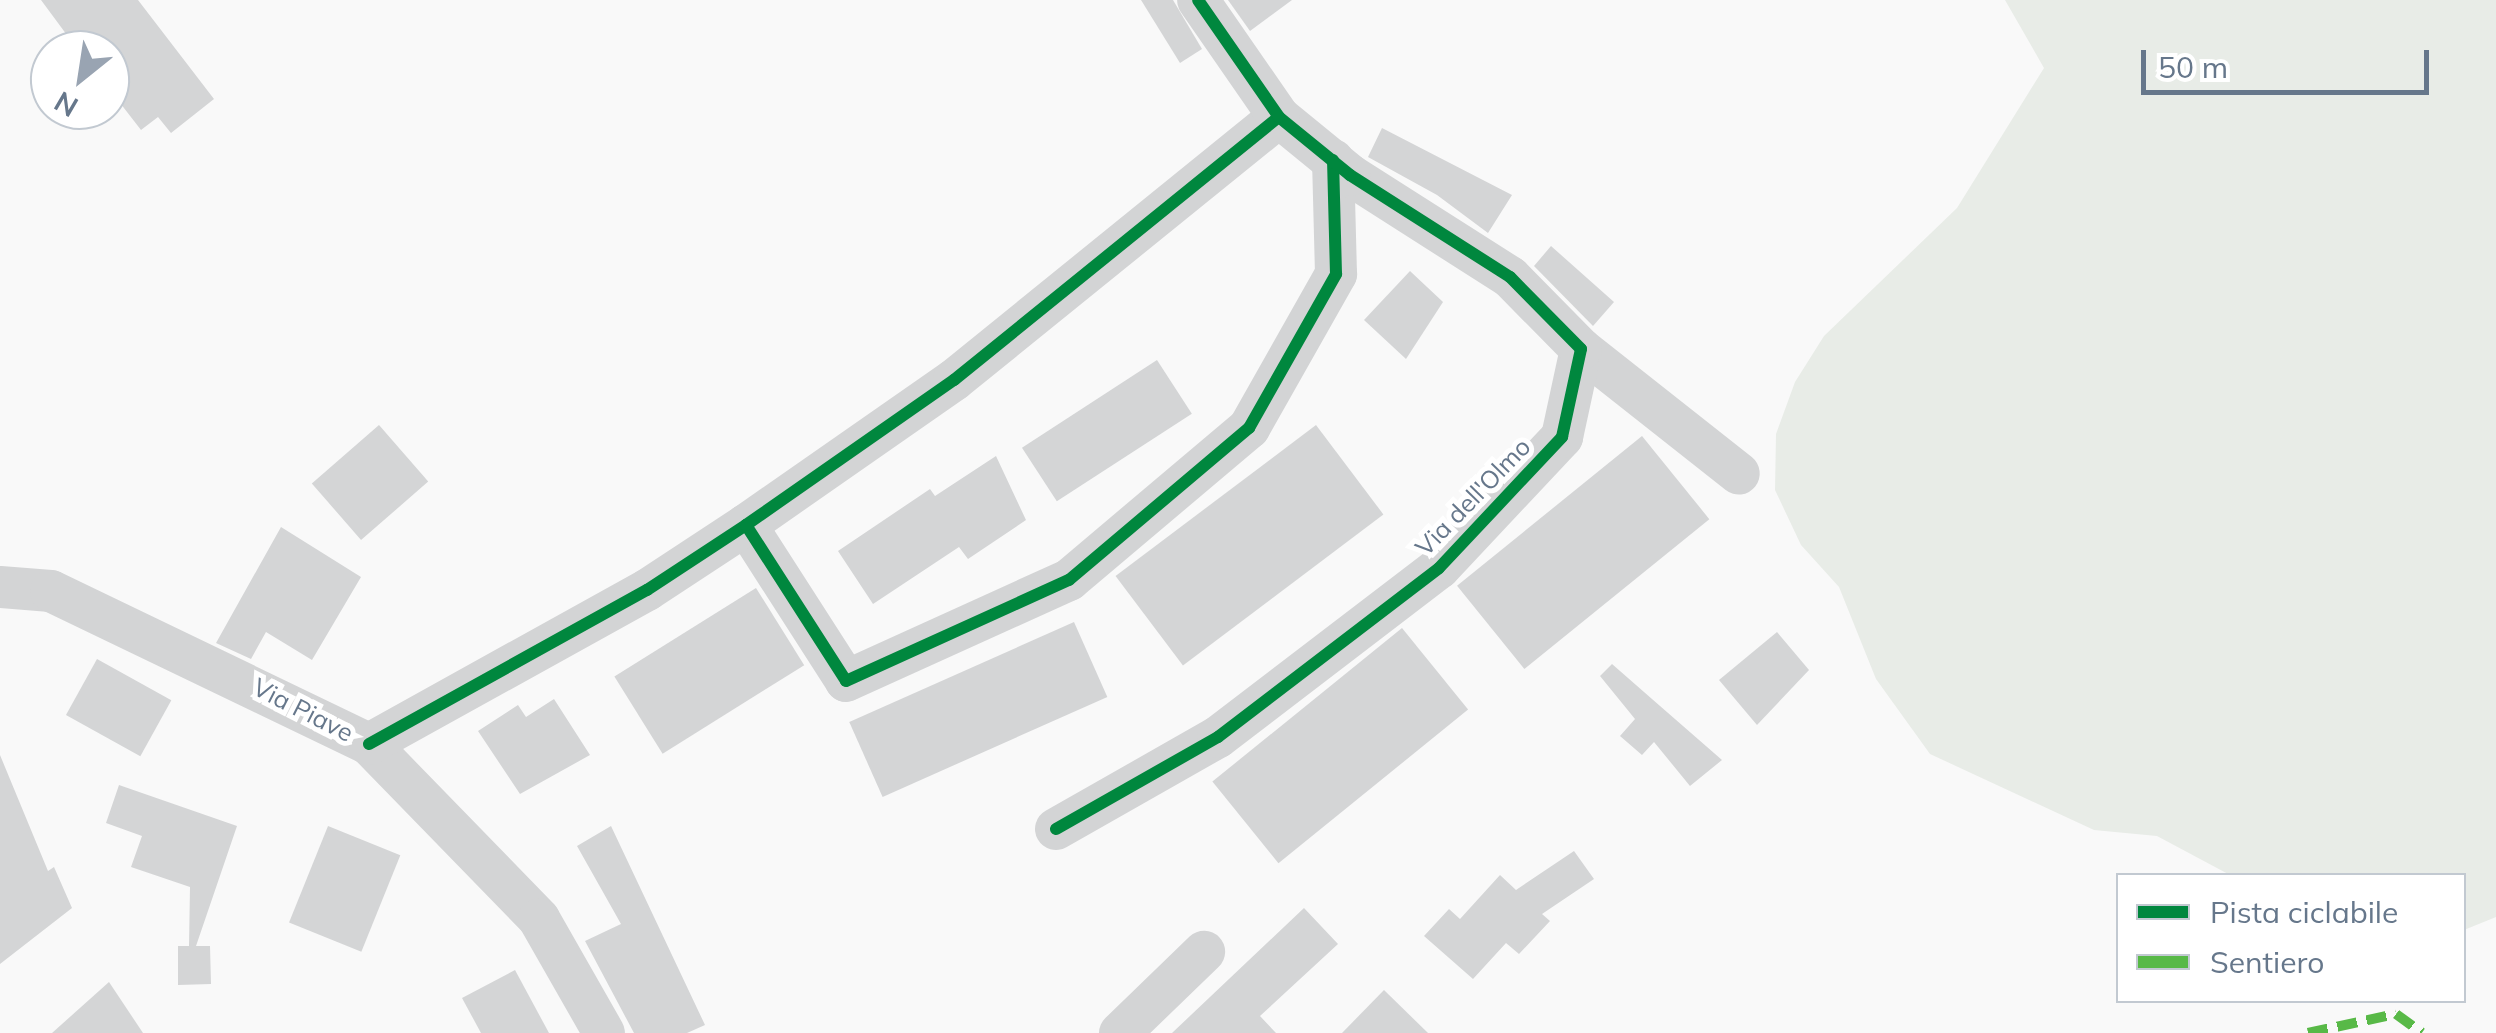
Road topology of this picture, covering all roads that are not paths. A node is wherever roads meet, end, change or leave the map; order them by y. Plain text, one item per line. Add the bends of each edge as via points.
1 (1198, 0) edge
2 (1280, 117) junction
3 (1333, 160) junction
4 (1581, 349) junction
5 (1739, 474) dead end
6 (746, 525) junction
7 (0, 587) edge
8 (369, 744) junction
9 (1056, 830) dead end
10 (1204, 952) dead end
11 (604, 1033) edge
12 (1120, 1033) edge

1 - 2 street
2 - 3 street
2 - 6 street via 954,380
3 - 4 street via 1510,277
3 - 6 street via 1336,274 1249,428 1069,580 846,681
4 - 5 street
4 - 9 street, Via dell'Olmo via 1562,436 1439,568 1218,736
6 - 8 street via 647,590
7 - 8 street, Via Piave via 50,592
8 - 11 street, Via Piave via 539,919
10 - 12 street

